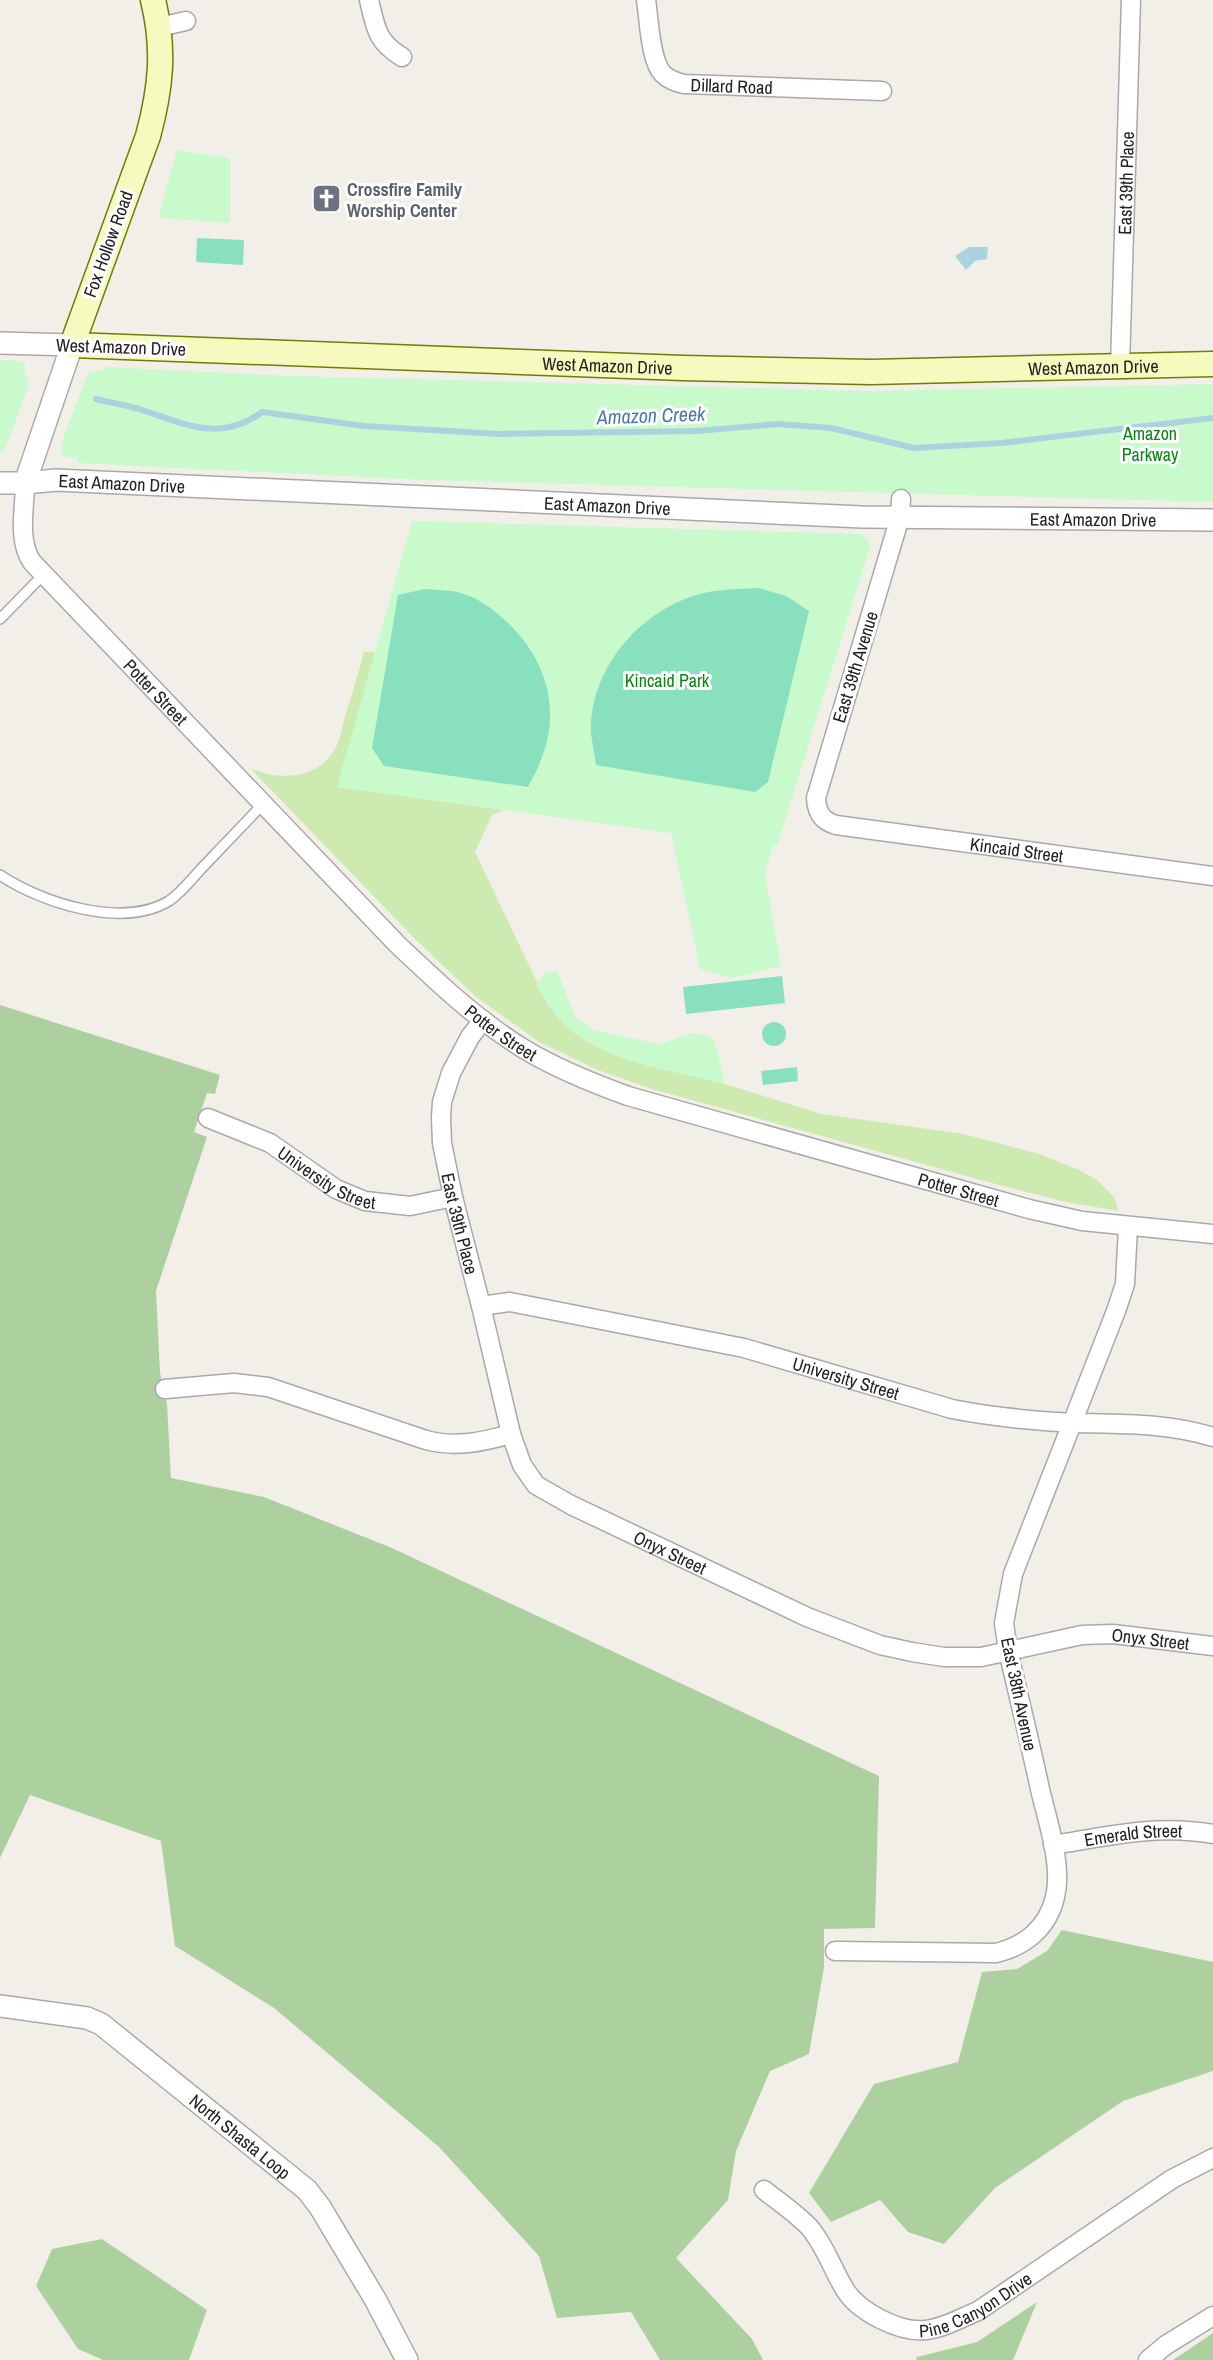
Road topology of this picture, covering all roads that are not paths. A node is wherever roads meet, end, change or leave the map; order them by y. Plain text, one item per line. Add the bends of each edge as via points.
1 (153, 0) edge
2 (369, 0) edge
3 (646, 0) edge
4 (1131, 0) edge
5 (186, 21) dead end
6 (159, 27) junction
7 (402, 57) dead end
8 (882, 91) dead end
9 (0, 343) edge
10 (72, 345) junction
11 (1213, 364) edge
12 (1120, 366) junction
13 (0, 483) edge
14 (25, 483) junction
15 (901, 508) junction
16 (1213, 520) edge
17 (44, 574) junction
18 (0, 620) edge
19 (264, 803) junction
20 (821, 816) joint
21 (0, 875) edge
22 (1213, 876) edge
23 (483, 1020) junction
24 (207, 1118) dead end
25 (453, 1197) junction
26 (1128, 1227) junction
27 (1213, 1234) edge
28 (481, 1306) junction
29 (165, 1389) dead end
30 (1073, 1423) junction
31 (511, 1434) junction
32 (1213, 1437) edge
33 (1213, 1646) edge
34 (1008, 1651) junction
35 (1213, 1834) edge
36 (1053, 1845) junction
37 (835, 1951) dead end
38 (0, 2006) edge
39 (1213, 2158) edge
40 (764, 2190) dead end
41 (1213, 2316) edge
42 (407, 2360) edge
43 (1148, 2360) edge

1 - 6 main road, Fox Hollow Road
2 - 7 street via 377,34
3 - 8 street, Dillard Road via 656,62 673,81
4 - 12 street, East 39th Place
5 - 6 street
6 - 10 main road, Fox Hollow Road via 161,65 148,136
9 - 10 street, West Amazon Drive
10 - 12 main road, West Amazon Drive via 871,372
10 - 14 street, Fox Hollow Road
11 - 12 main road, West Amazon Drive
13 - 14 street, East Amazon Drive
14 - 15 street, East Amazon Drive via 68,481
14 - 17 street, Potter Street via 25,545 27,554
15 - 16 street, East Amazon Drive
15 - 20 street, East 39th Avenue via 816,798
17 - 18 lane
17 - 19 street, Potter Street
19 - 21 lane via 177,895 145,911 76,908
19 - 23 street, Potter Street via 397,944
20 - 22 street, Kincaid Street via 836,825
23 - 25 street, East 39th Place via 458,1057 442,1102 442,1143
23 - 26 street, Potter Street via 576,1076 628,1096 1029,1209
24 - 25 street, University Street via 270,1143 336,1189 365,1201 410,1206
25 - 28 street, East 39th Place
26 - 27 street, Potter Street
26 - 30 street, East 38th Avenue via 1125,1284
28 - 30 street, University Street via 510,1302 744,1348 987,1416
28 - 31 street, East 39th Place
29 - 31 street via 234,1383 268,1387 449,1445
30 - 32 street, University Street via 1156,1425
30 - 34 street, East 38th Avenue via 1012,1574 1004,1623
31 - 34 street, Onyx Street via 528,1475 547,1492 807,1617 880,1645 912,1652 981,1657
33 - 34 street, Onyx Street via 1092,1634
34 - 36 street, East 38th Avenue
35 - 36 street, Emerald Street via 1185,1829 1148,1830
36 - 37 street, East 38th Avenue via 1057,1883 1051,1909 1035,1933 1012,1949 975,1954
38 - 42 street, North Shasta Loop via 87,2018 107,2028 307,2190 375,2299
39 - 40 street, Pine Canyon Drive via 1172,2179 978,2311 926,2330 898,2326 860,2307 844,2289 810,2228
41 - 43 street

